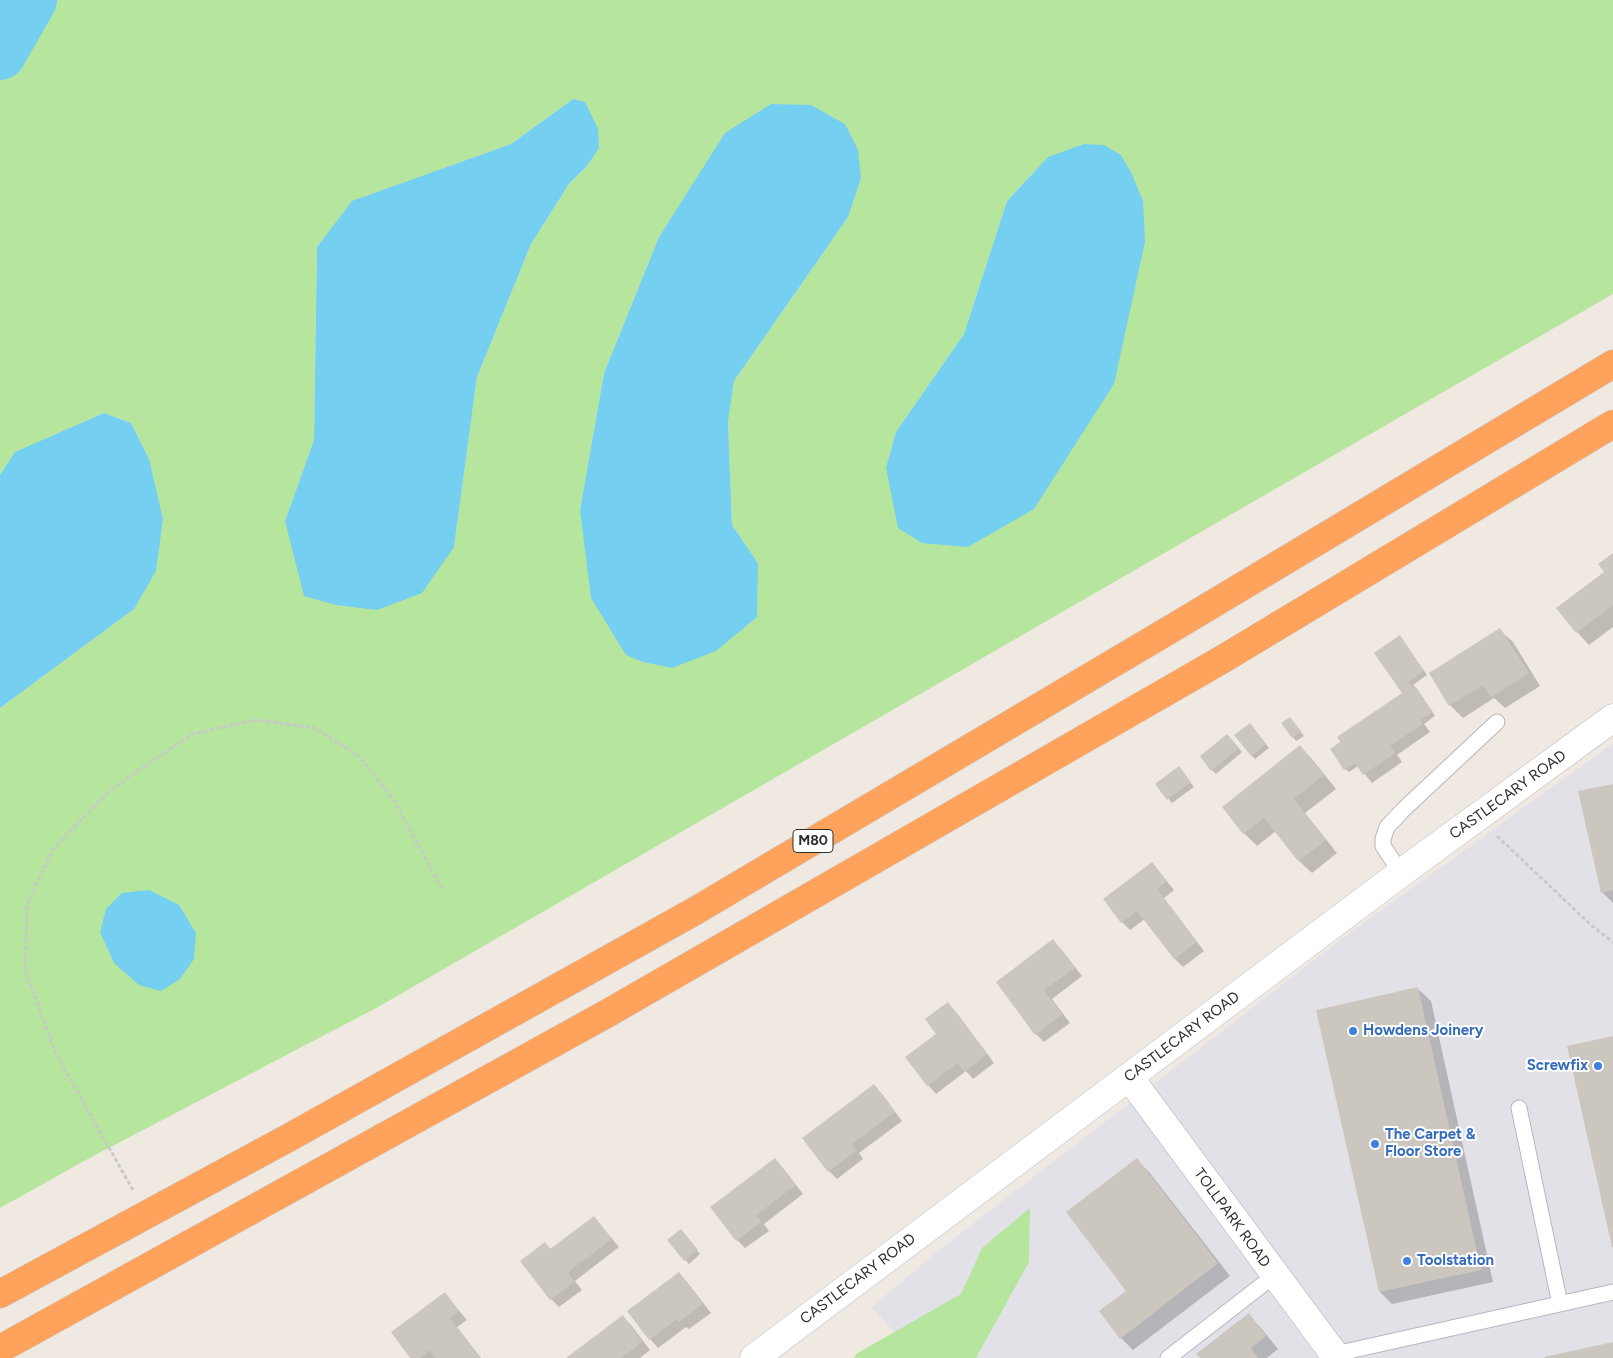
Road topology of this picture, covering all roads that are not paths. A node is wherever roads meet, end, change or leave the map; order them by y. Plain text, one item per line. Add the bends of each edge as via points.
1 (1613, 364) edge
2 (1613, 424) edge
3 (1613, 718) edge
4 (1497, 722) dead end
5 (1401, 872) junction
6 (1129, 1077) junction
7 (1519, 1108) dead end
8 (1275, 1275) junction
9 (1613, 1292) edge
10 (0, 1294) edge
11 (1560, 1304) junction
12 (0, 1349) edge
13 (768, 1353) edge
14 (1336, 1356) edge
15 (1168, 1358) edge

1 - 10 highway, M80 via 695,910 290,1137
2 - 12 highway via 1223,659 608,1013
3 - 5 main road, CASTLECARY ROAD
4 - 5 lane via 1387,827 1382,846
5 - 6 main road, CASTLECARY ROAD
6 - 8 main road, TOLLPARK ROAD
6 - 13 main road, CASTLECARY ROAD
7 - 11 lane
8 - 14 main road, TOLLPARK ROAD
8 - 15 lane
9 - 11 lane
11 - 14 lane

